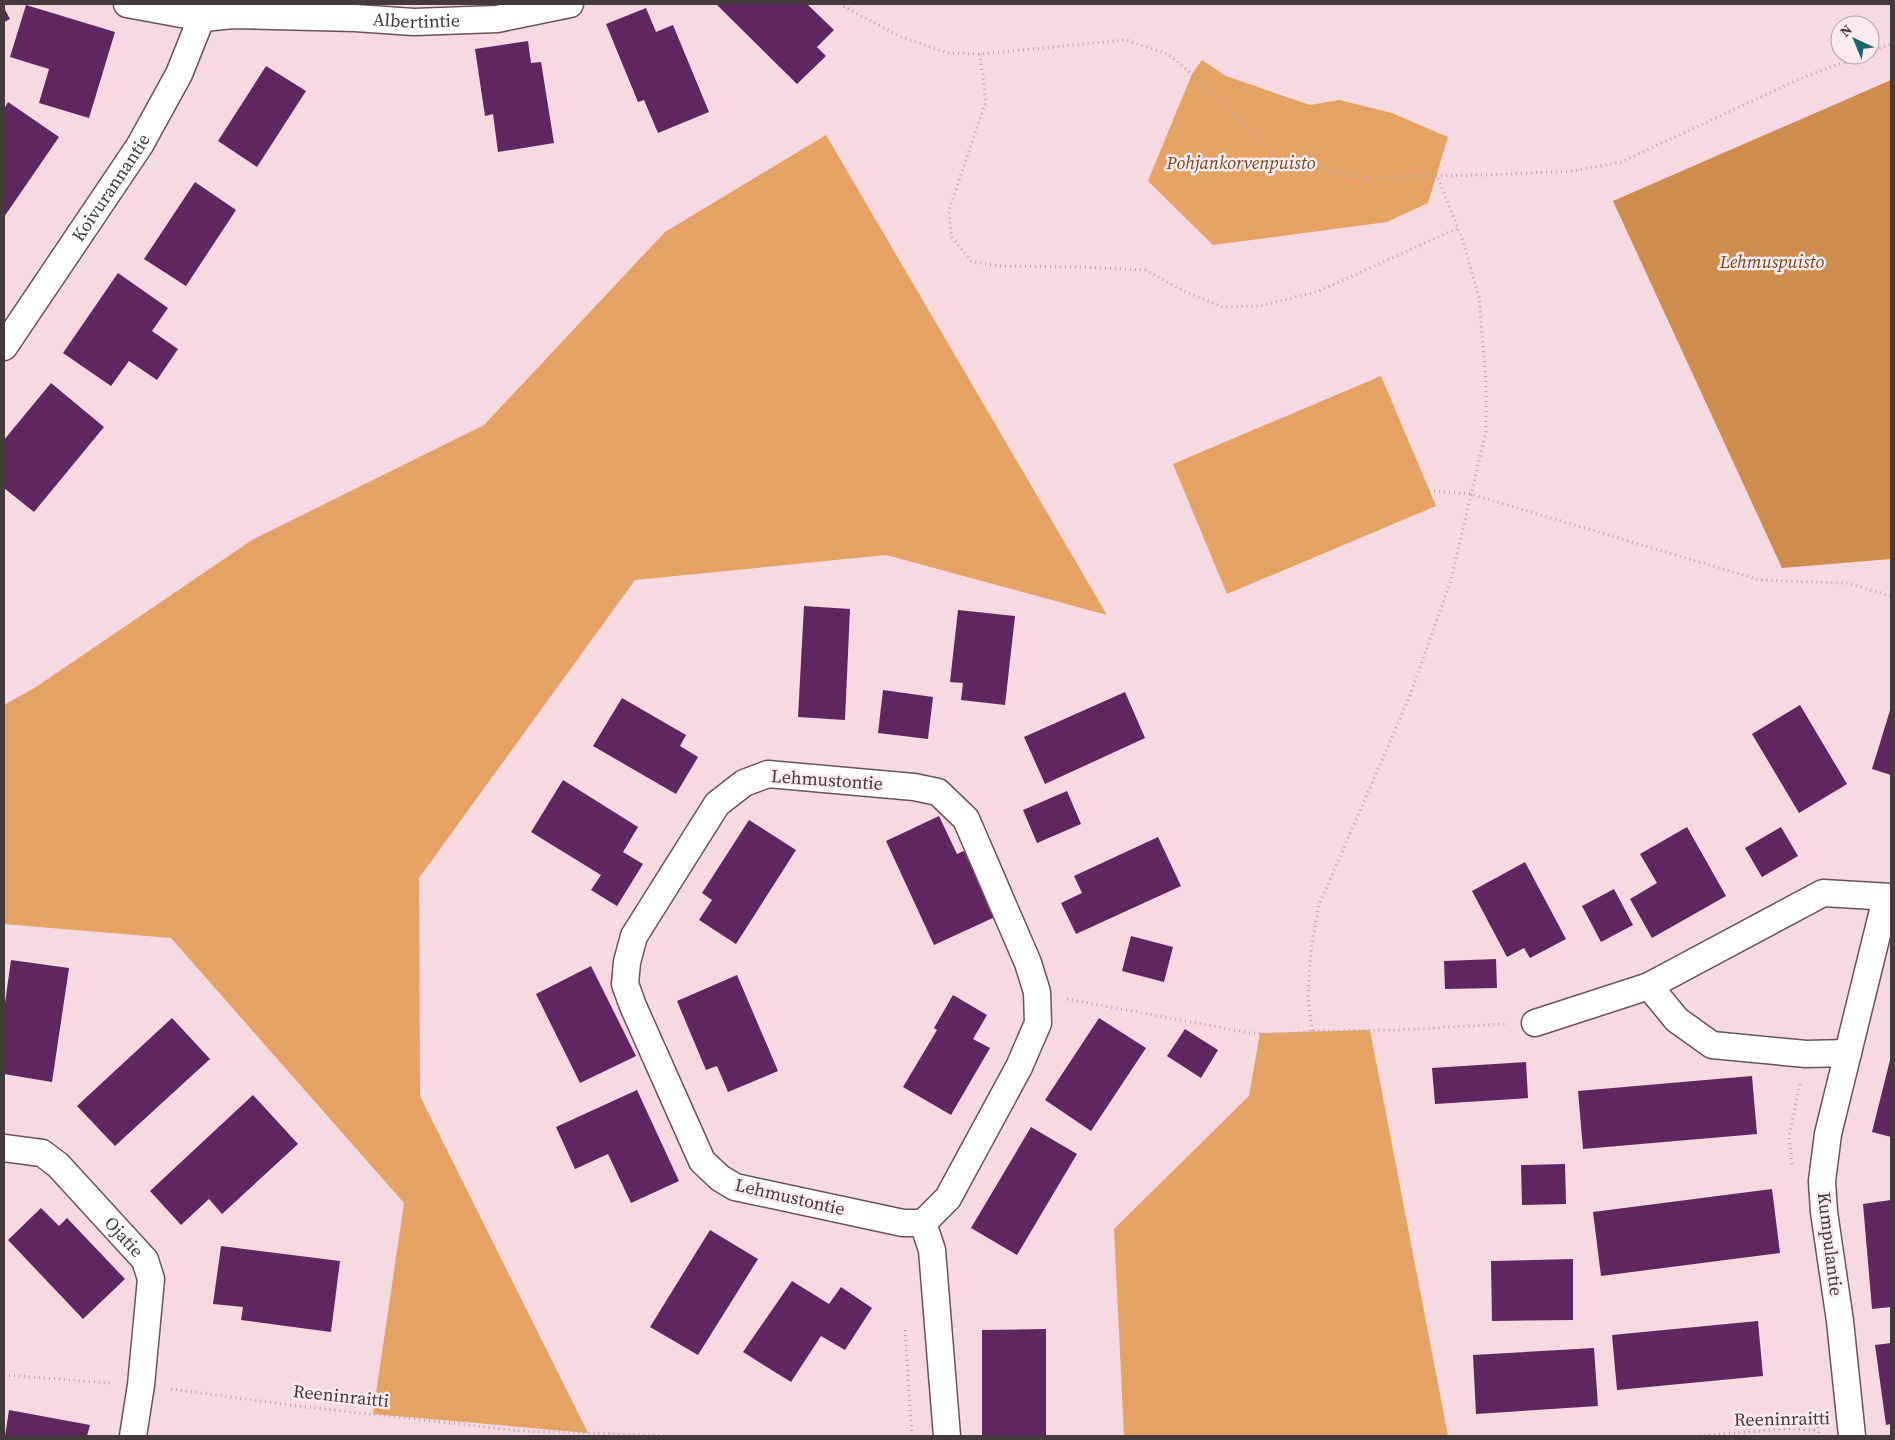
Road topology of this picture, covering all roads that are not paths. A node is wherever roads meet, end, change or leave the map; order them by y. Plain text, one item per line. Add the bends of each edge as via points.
1 (127, 4) edge
2 (570, 4) edge
3 (205, 11) edge
4 (4, 348) edge
5 (1889, 898) edge
6 (1649, 986) junction
7 (1535, 1023) road end
8 (1848, 1053) junction
9 (4, 1148) edge
10 (923, 1223) junction
11 (1852, 1434) edge
12 (133, 1436) edge
13 (947, 1436) edge

1 - 3 street
2 - 3 street, Albertintie via 497,19 414,22
3 - 4 street, Koivurannantie via 179,74 140,145
5 - 6 street, Kumpulantie via 1823,893
5 - 8 street, Kumpulantie
6 - 7 street, Kumpulantie
6 - 8 street via 1677,1020 1712,1045 1806,1054
8 - 11 street, Kumpulantie via 1828,1134 1822,1181
9 - 12 street, Ojatie via 42,1153 58,1165 146,1260 151,1279
10 - 10 street, Lehmustontie via 948,1198 1019,1067 1038,1023 1038,992 1028,963 966,819 938,792 768,774 744,783 717,804 634,936 625,984 702,1161 720,1178 736,1188 903,1222
10 - 13 street via 932,1250

